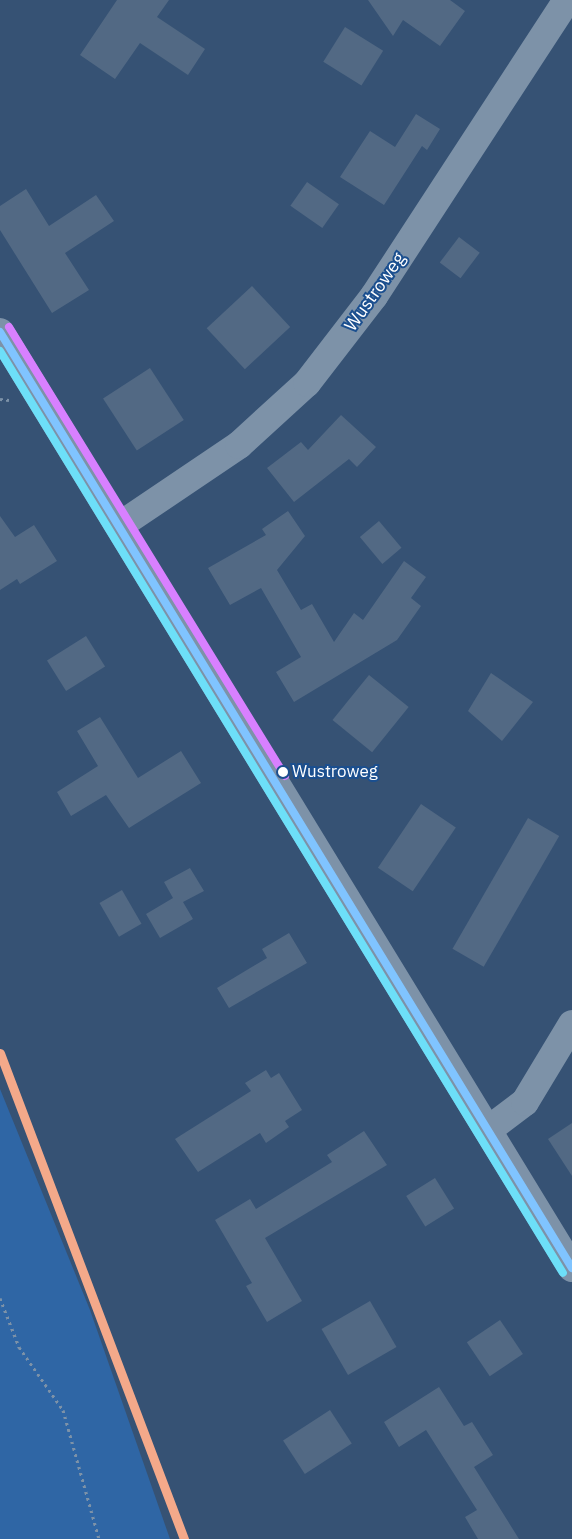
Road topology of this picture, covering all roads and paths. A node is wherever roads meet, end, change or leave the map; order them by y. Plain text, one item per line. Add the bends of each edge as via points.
1 (567, 0) edge
2 (0, 332) edge
3 (8, 363) edge
4 (0, 399) edge
5 (11, 400) dead end
6 (119, 526) junction
7 (572, 1024) edge
8 (488, 1130) junction
9 (572, 1268) edge
10 (0, 1298) edge
11 (99, 1539) edge

1 - 6 street, Wustroweg via 374,296 307,383 239,445
2 - 3 street
3 - 6 street
4 - 5 path
6 - 8 street
7 - 8 street via 525,1102
8 - 9 street
10 - 11 path via 19,1347 63,1410

